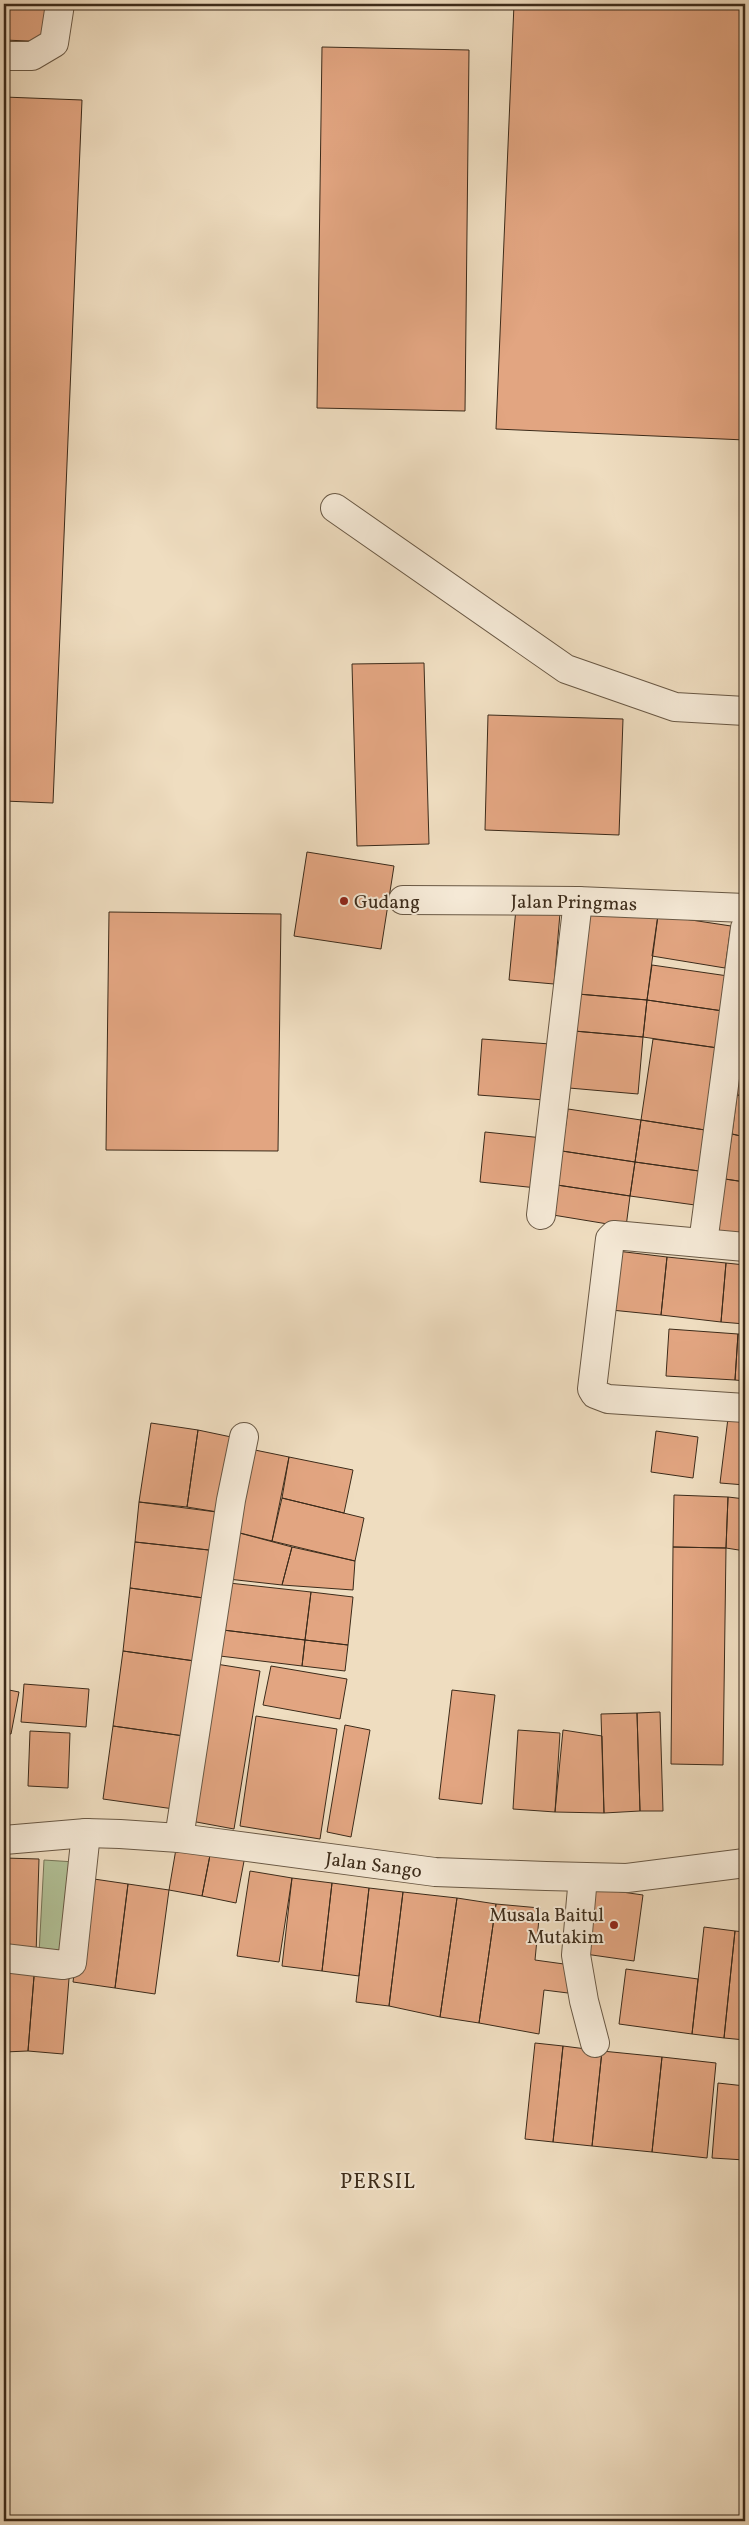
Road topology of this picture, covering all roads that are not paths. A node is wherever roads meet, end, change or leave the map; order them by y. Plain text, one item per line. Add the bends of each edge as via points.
1 (60, 4) edge
2 (4, 56) edge
3 (335, 508) dead end
4 (745, 711) edge
5 (403, 900) dead end
6 (578, 901) junction
7 (745, 908) edge
8 (745, 928) edge
9 (541, 1215) dead end
10 (703, 1243) junction
11 (745, 1247) edge
12 (745, 1408) edge
13 (244, 1438) dead end
14 (86, 1833) junction
15 (179, 1838) junction
16 (4, 1840) edge
17 (745, 1864) edge
18 (583, 1877) junction
19 (4, 1958) edge
20 (595, 2043) dead end

1 - 2 street via 54,43 32,56
3 - 4 street via 566,669 675,707
5 - 6 street, Jalan Pringmas
6 - 7 street, Jalan Pringmas
6 - 9 street
8 - 10 street
10 - 11 street
10 - 12 street via 628,1235 614,1235 610,1240 593,1392 608,1398
13 - 15 street via 231,1500
14 - 15 street, Jalan Sango
14 - 16 street, Jalan Sango
14 - 19 street via 72,1963 63,1965
15 - 18 street, Jalan Sango via 435,1872
17 - 18 street, Jalan Sango via 627,1878
18 - 20 street via 576,1954

